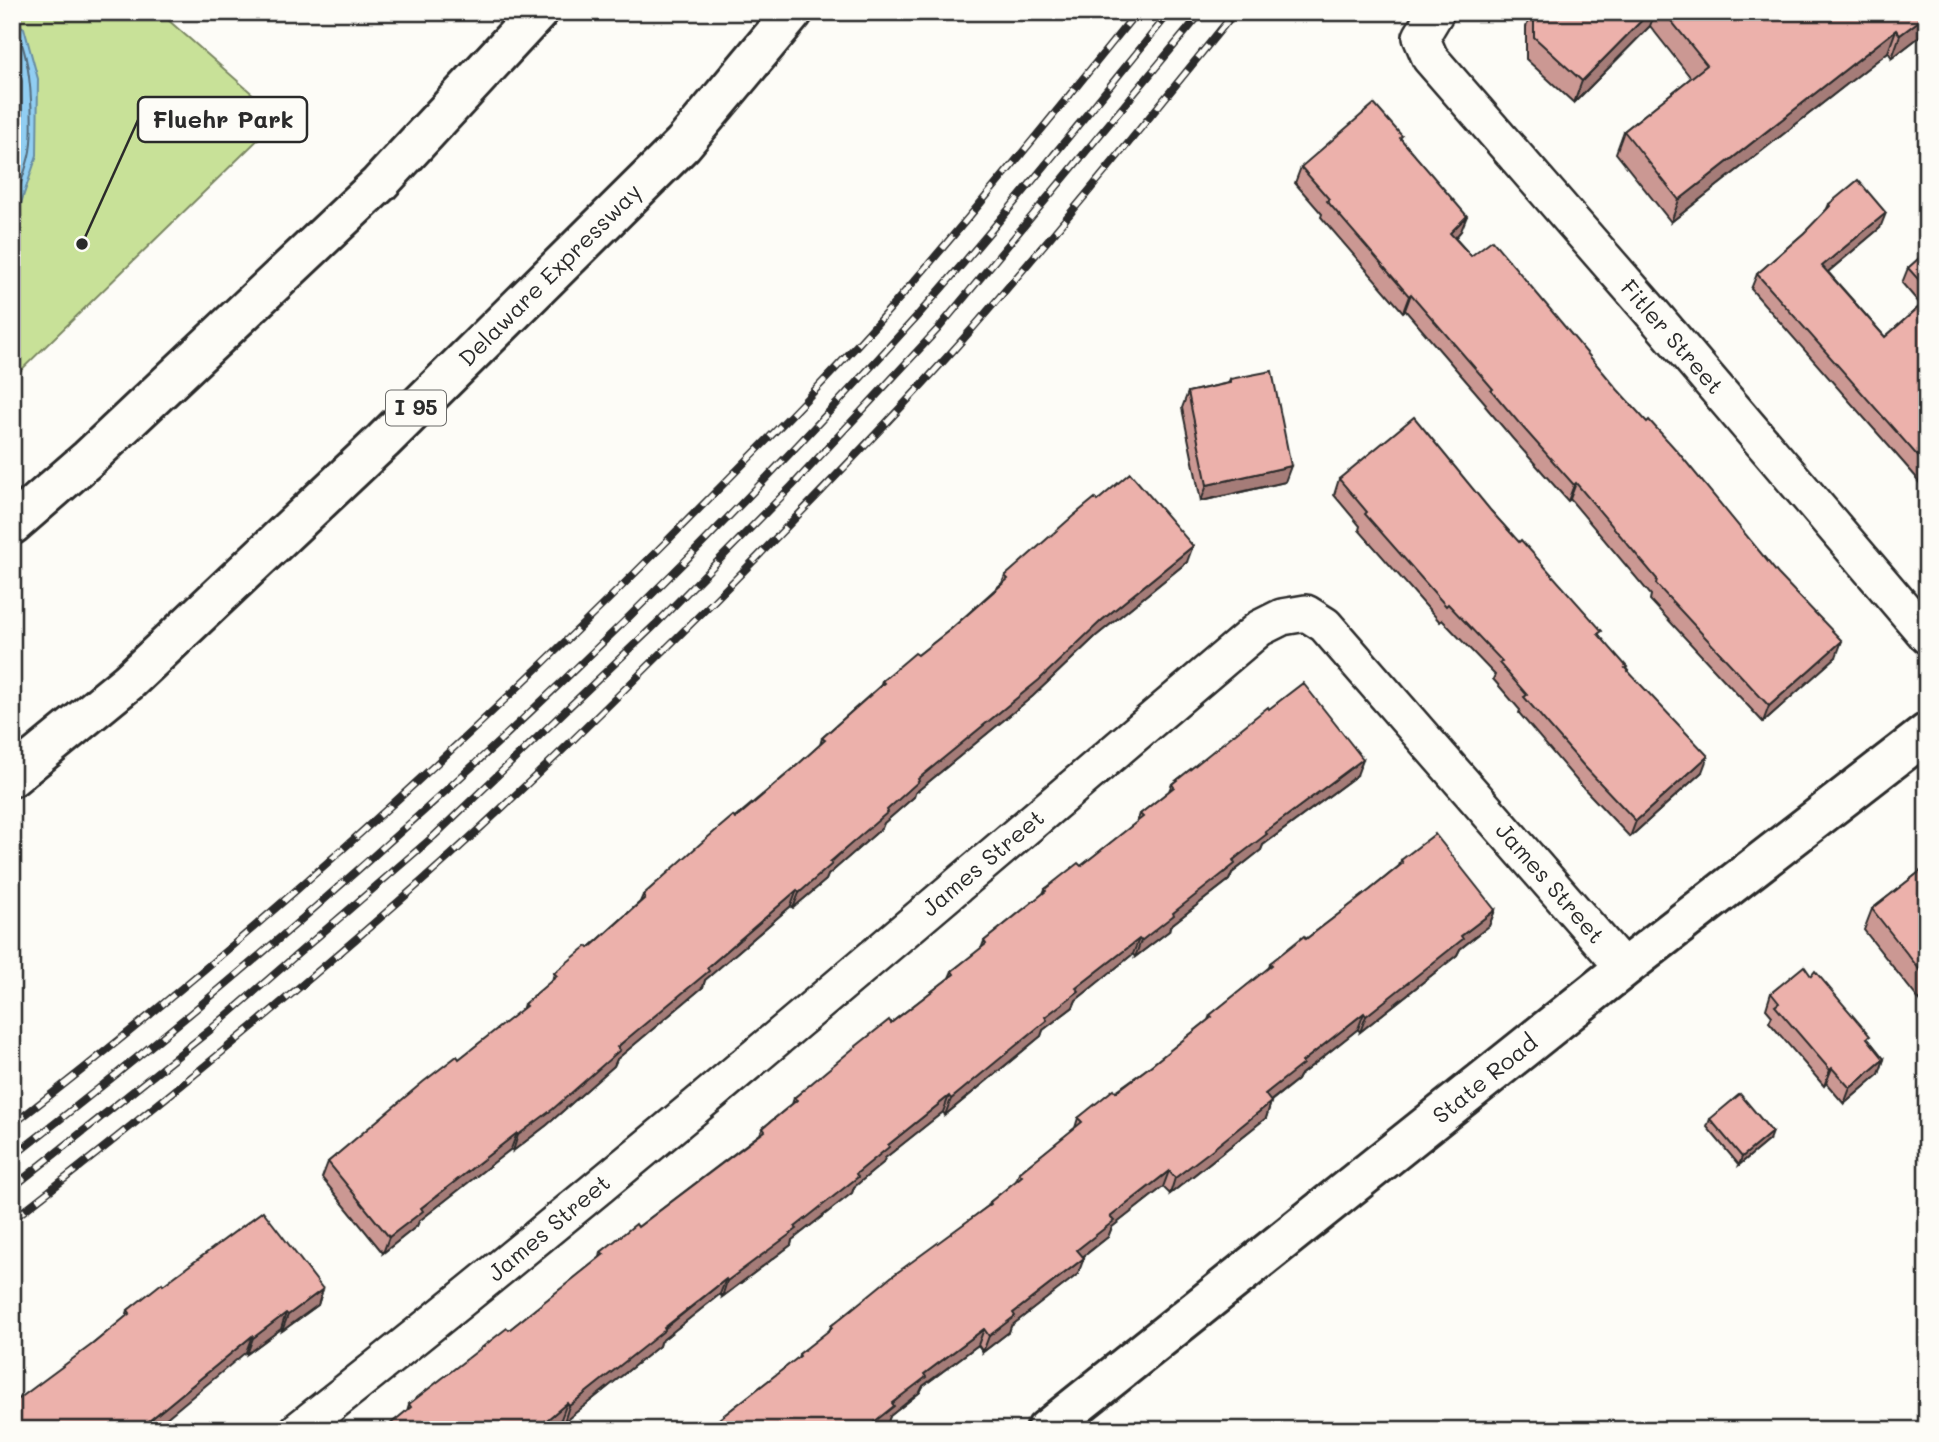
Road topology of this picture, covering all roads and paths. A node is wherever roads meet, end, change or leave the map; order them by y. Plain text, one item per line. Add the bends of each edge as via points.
1 (538, 12) edge
2 (793, 12) edge
3 (1428, 24) edge
4 (12, 525) edge
5 (1927, 636) edge
6 (1927, 733) edge
7 (12, 777) edge
8 (1624, 968) junction
9 (298, 1430) edge
10 (1046, 1430) edge

1 - 4 main road via 379,184
2 - 7 main road, Delaware Expressway / I 95 via 683,144 383,441 128,682
3 - 5 street, Fitler Street via 1430,58
6 - 8 main road, State Road
8 - 9 street, James Street via 1325,625 1306,613 1282,617 1260,628 715,1090
8 - 10 main road, State Road

